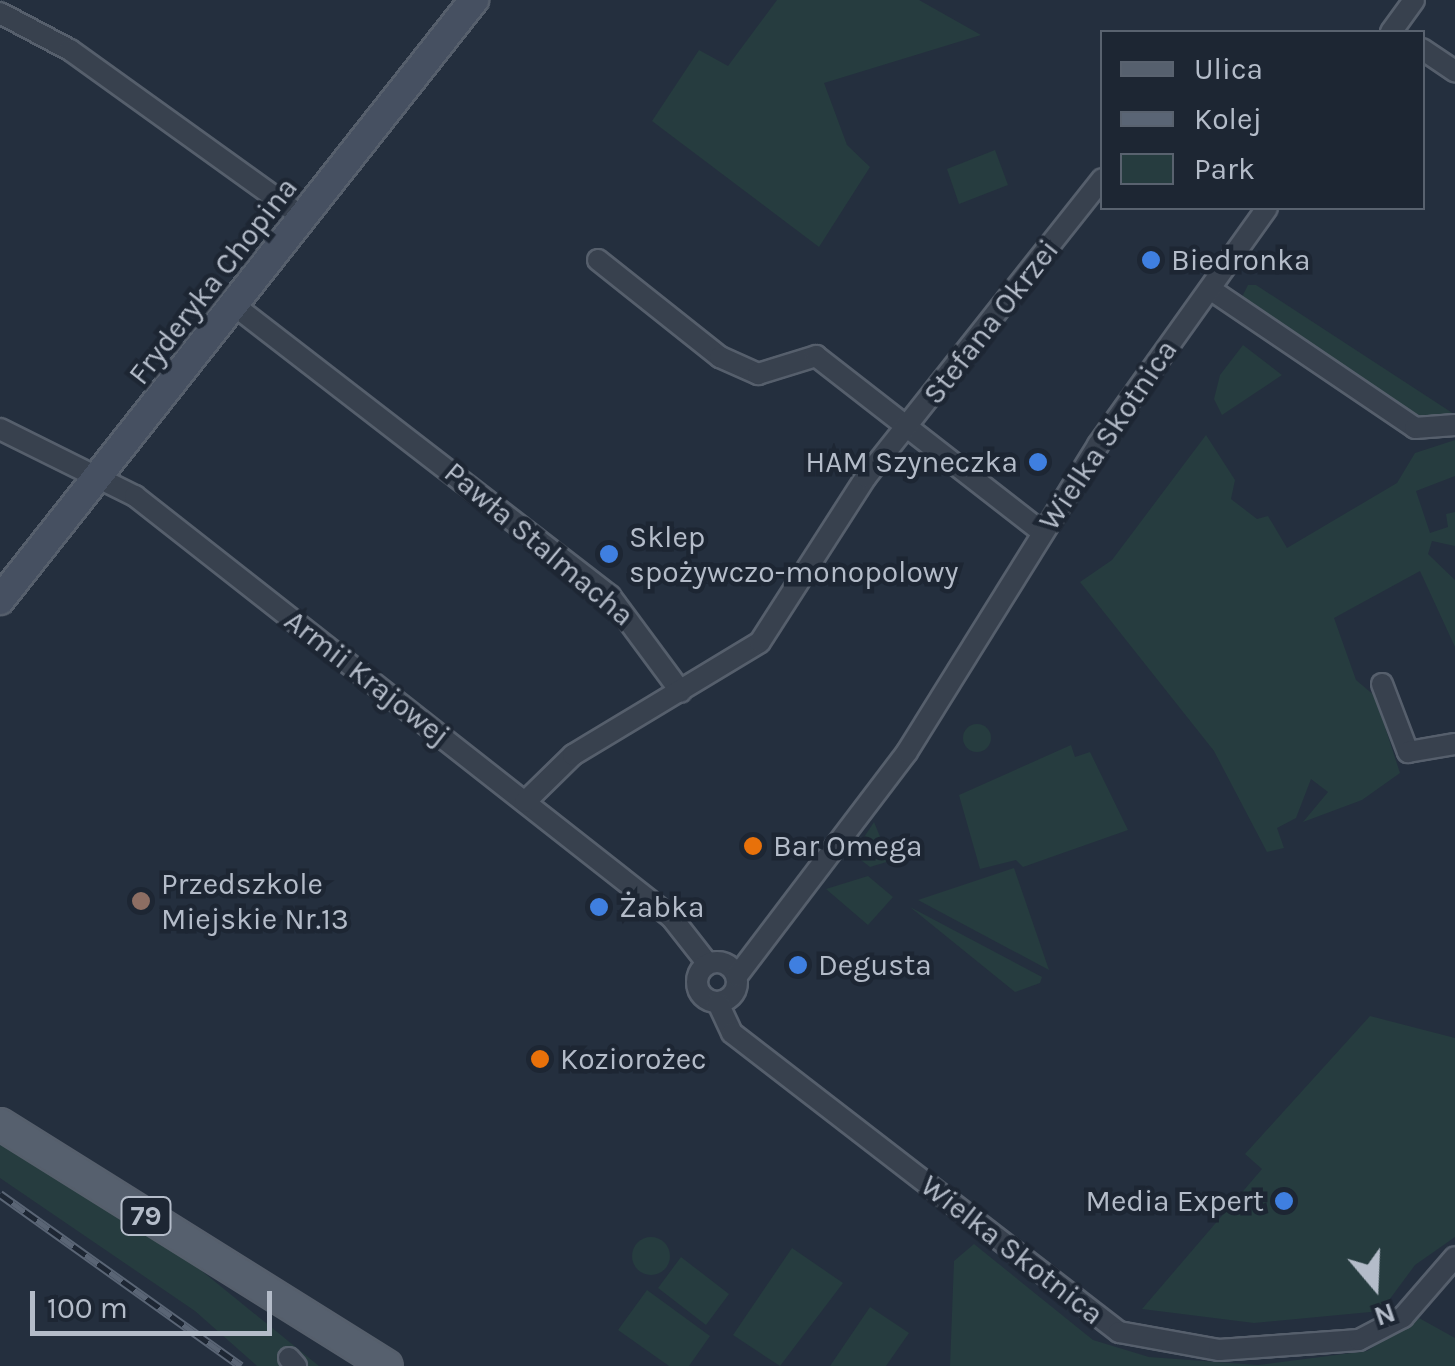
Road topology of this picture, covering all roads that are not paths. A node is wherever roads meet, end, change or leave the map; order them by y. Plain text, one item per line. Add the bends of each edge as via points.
1 (474, 0) edge
2 (1414, 0) edge
3 (0, 13) edge
4 (1396, 30) edge
5 (1425, 51) edge
6 (1455, 71) edge
7 (1100, 182) edge
8 (1266, 210) edge
9 (304, 218) junction
10 (598, 260) dead end
11 (1210, 289) junction
12 (235, 306) junction
13 (1455, 425) edge
14 (909, 426) junction
15 (0, 429) edge
16 (99, 480) junction
17 (1042, 532) junction
18 (0, 600) edge
19 (1382, 684) dead end
20 (681, 692) junction
21 (1455, 744) edge
22 (525, 802) junction
23 (708, 964) junction
24 (737, 976) junction
25 (718, 1003) junction
26 (0, 1124) edge
27 (1455, 1257) edge
28 (387, 1366) edge

1 - 9 street, Fryderyka Chopina
2 - 4 street
3 - 9 street via 70,50
5 - 6 street
7 - 14 street, Stefana Okrzei
8 - 11 street, Wielka Skotnica
9 - 12 street, Fryderyka Chopina
10 - 14 street via 720,357 758,374 816,356
11 - 13 street via 1414,428
11 - 17 street, Wielka Skotnica
12 - 16 street, Fryderyka Chopina
12 - 20 street, Pawła Stalmacha via 610,596
14 - 17 street, Stefana Okrzei
14 - 20 street via 866,477 760,642
15 - 16 street, Armii Krajowej
16 - 18 street, Fryderyka Chopina
16 - 22 street, Armii Krajowej via 134,496
17 - 24 street, Wielka Skotnica via 907,752
19 - 21 street via 1408,752
20 - 22 street via 572,755
22 - 23 street, Armii Krajowej via 672,918
23 - 24 street via 725,964
23 - 25 street via 698,990
24 - 25 street via 732,997
25 - 27 street, Wielka Skotnica via 732,1032 1120,1332 1232,1350 1359,1340 1403,1317
26 - 28 main road, 79

